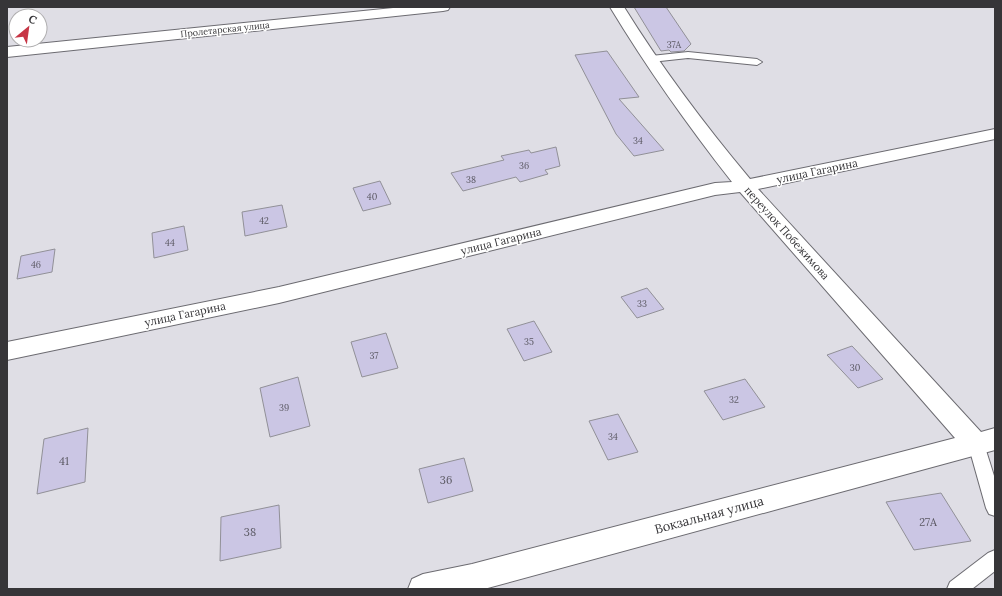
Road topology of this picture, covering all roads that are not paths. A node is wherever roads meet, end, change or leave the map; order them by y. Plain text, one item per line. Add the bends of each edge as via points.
1 (443, 7) edge
2 (617, 7) edge
3 (7, 52) edge
4 (651, 59) junction
5 (757, 62) dead end
6 (995, 134) edge
7 (745, 186) junction
8 (7, 351) edge
9 (986, 441) edge
10 (995, 508) edge
11 (995, 559) edge
12 (423, 589) edge
13 (957, 589) edge

1 - 3 street, Пролетарская улица
2 - 4 street, переулок Побежимова
4 - 5 lane via 688,56
4 - 7 street, переулок Побежимова via 693,121
6 - 7 street, улица Гагарина
7 - 8 street, улица Гагарина via 715,189 279,295
7 - 9 street, переулок Побежимова
9 - 10 lane
9 - 12 street, Вокзальная улица
11 - 13 lane

